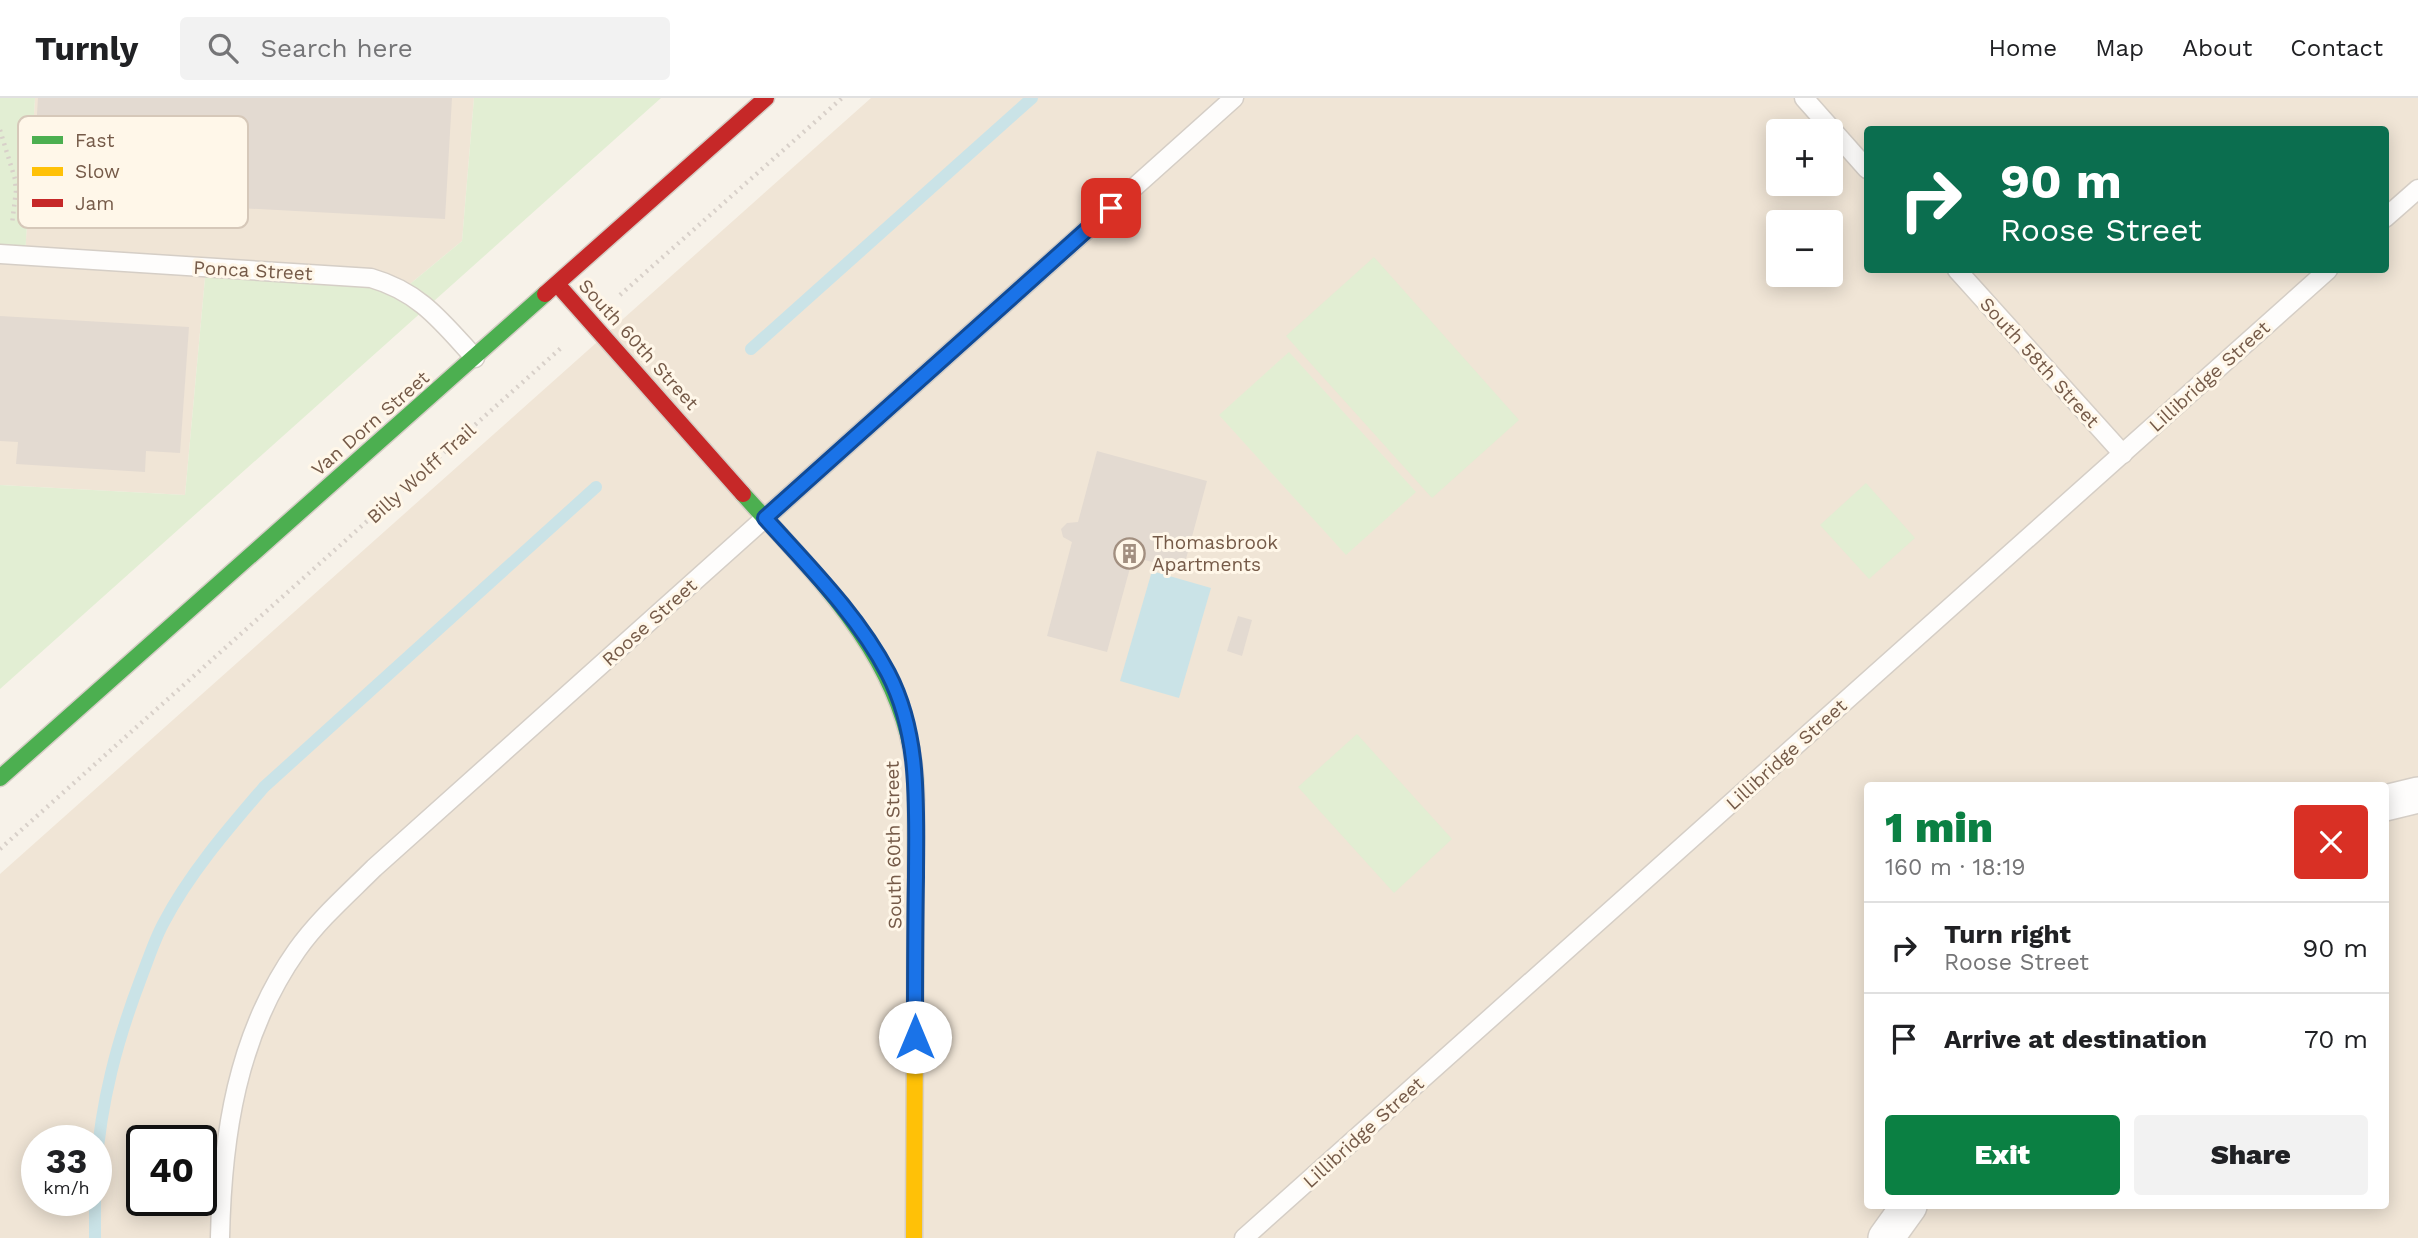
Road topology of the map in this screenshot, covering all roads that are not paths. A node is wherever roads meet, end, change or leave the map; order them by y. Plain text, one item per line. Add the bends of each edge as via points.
1 (766, 98) edge
2 (1234, 98) edge
3 (1804, 98) edge
4 (1864, 166) edge
5 (2418, 189) edge
6 (2389, 214) edge
7 (4, 254) edge
8 (1960, 273) edge
9 (2325, 273) edge
10 (557, 284) junction
11 (475, 358) junction
12 (2123, 454) junction
13 (765, 518) junction
14 (0, 778) edge
15 (2418, 795) edge
16 (2389, 802) edge
17 (1907, 1209) edge
18 (220, 1238) edge
19 (914, 1238) edge
20 (1244, 1238) edge
21 (1886, 1238) edge

1 - 10 street, Van Dorn Street
2 - 13 lane, Roose Street
3 - 4 lane
5 - 6 lane
7 - 11 lane, Ponca Street via 371,278 417,298
8 - 12 lane, South 58th Street
9 - 12 lane, Lillibridge Street
10 - 11 street, Van Dorn Street
10 - 13 street, South 60th Street
11 - 14 street, Van Dorn Street
12 - 20 lane, Lillibridge Street
13 - 18 lane, Roose Street via 374,868 298,948 251,1035 236,1084 226,1139
13 - 19 street, South 60th Street via 875,649 902,705 912,749 916,791
15 - 16 street
17 - 21 street

